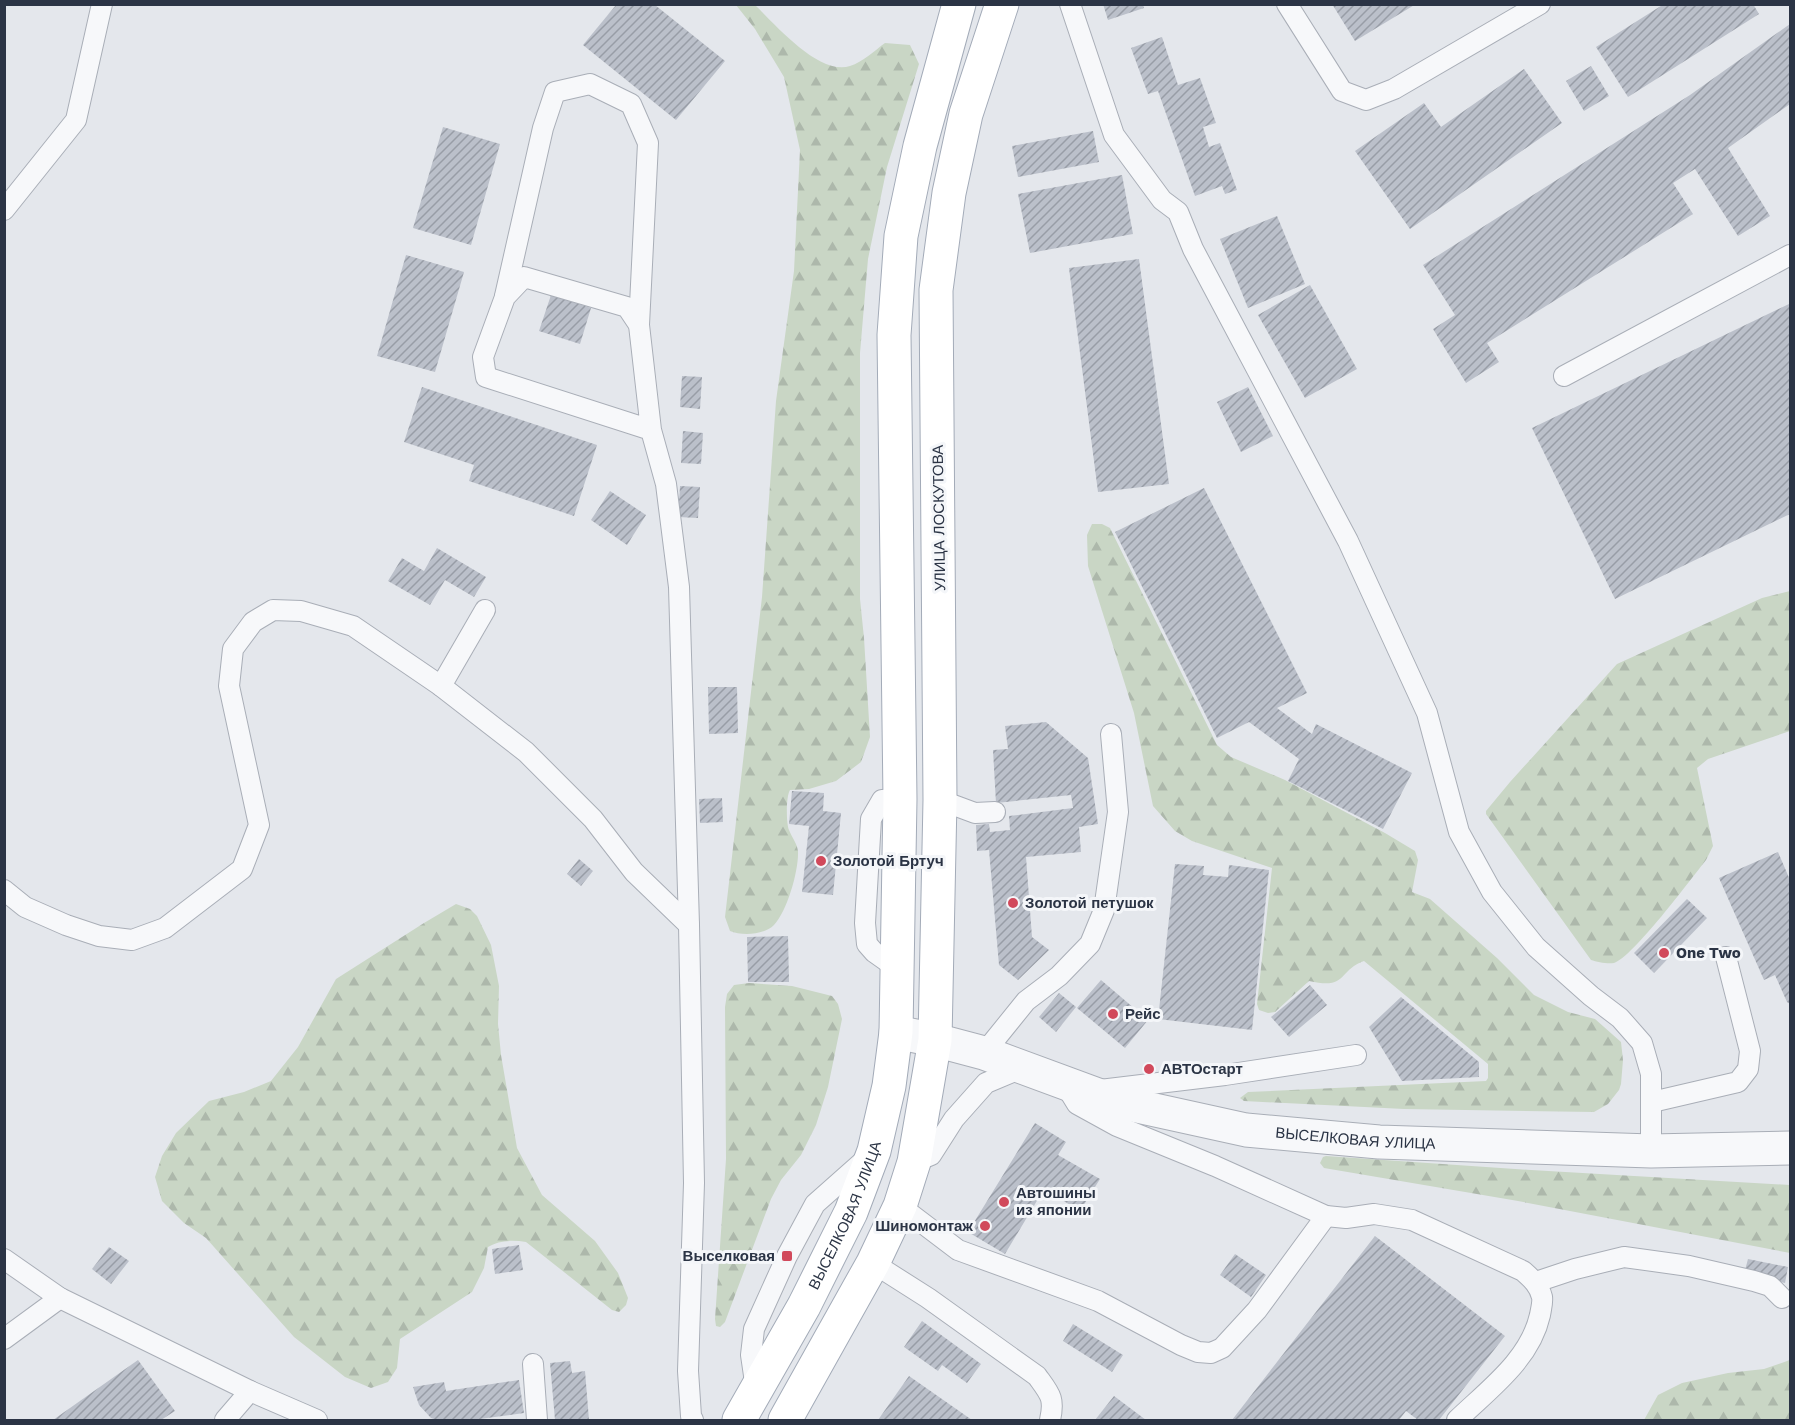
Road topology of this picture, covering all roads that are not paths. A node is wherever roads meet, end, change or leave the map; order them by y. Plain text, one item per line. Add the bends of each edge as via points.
1 (102, 4) edge
2 (959, 4) edge
3 (1002, 4) edge
4 (1070, 4) edge
5 (1287, 4) edge
6 (1540, 4) edge
7 (4, 210) edge
8 (1791, 255) edge
9 (505, 297) junction
10 (639, 325) junction
11 (1564, 376) dead end
12 (651, 430) junction
13 (485, 610) dead end
14 (441, 686) junction
15 (1111, 734) dead end
16 (940, 800) junction
17 (995, 812) dead end
18 (4, 890) edge
19 (689, 925) junction
20 (1726, 957) dead end
21 (896, 1032) junction
22 (935, 1040) junction
23 (984, 1053) junction
24 (1356, 1055) dead end
25 (1024, 1067) junction
26 (1075, 1088) junction
27 (1652, 1102) junction
28 (1791, 1148) edge
29 (1651, 1151) junction
30 (914, 1162) junction
31 (900, 1206) junction
32 (1326, 1216) junction
33 (4, 1259) edge
34 (873, 1263) junction
35 (1536, 1282) junction
36 (60, 1298) junction
37 (1782, 1298) dead end
38 (4, 1339) edge
39 (533, 1364) dead end
40 (250, 1391) junction
41 (225, 1420) edge
42 (317, 1420) edge
43 (537, 1420) edge
44 (693, 1420) edge
45 (739, 1420) edge
46 (785, 1420) edge
47 (1050, 1420) edge
48 (1457, 1420) edge

1 - 7 lane via 76,120
2 - 21 main road via 920,146 901,236 894,335 900,799
3 - 16 main road, УЛИЦА ЛОСКУТОВА via 966,114 949,194 936,290
4 - 27 lane via 1114,135 1162,200 1178,212 1193,249 1348,541 1427,713 1459,832 1492,892 1536,947 1620,1018 1642,1043 1651,1074
5 - 6 lane via 1342,91 1366,100 1395,89
8 - 11 lane
9 - 10 lane via 524,277 627,307
9 - 10 lane via 543,128 555,92 590,84 631,104 648,143
9 - 12 lane via 483,357 486,377
10 - 12 lane
12 - 19 lane via 666,484 679,587
13 - 14 lane
14 - 18 lane via 353,626 301,611 273,610 253,622 233,649 229,686 259,825 242,869 165,928 132,940 99,936 66,925 25,908
14 - 19 lane via 526,752 593,819 634,872
15 - 23 lane via 1118,812 1104,910 1090,944 1059,976 1026,1001
16 - 17 lane via 975,813
16 - 22 main road, УЛИЦА ЛОСКУТОВА
19 - 44 lane via 694,1184 688,1371
20 - 27 lane via 1750,1051 1748,1069 1738,1082
21 - 22 street, ВЫСЕЛКОВАЯ УЛИЦА
21 - 45 main road, ВЫСЕЛКОВАЯ УЛИЦА via 874,1151 851,1212 804,1306
22 - 23 street, ВЫСЕЛКОВАЯ УЛИЦА
22 - 30 main road
23 - 25 street, ВЫСЕЛКОВАЯ УЛИЦА
24 - 26 lane via 1225,1075
25 - 26 street, ВЫСЕЛКОВАЯ УЛИЦА
25 - 30 lane via 986,1083 954,1119 931,1155
26 - 29 street, ВЫСЕЛКОВАЯ УЛИЦА via 1114,1101 1246,1130 1379,1142
26 - 32 lane via 1077,1104 1117,1125
27 - 29 lane
28 - 29 street, ВЫСЕЛКОВАЯ УЛИЦА
30 - 31 main road
31 - 32 lane via 958,1250 1098,1302 1181,1345 1211,1353 1222,1348 1257,1310
31 - 34 main road
32 - 35 lane via 1374,1214 1412,1220 1514,1266
33 - 36 lane
34 - 46 main road
34 - 47 lane via 1037,1376 1053,1405
35 - 37 lane via 1624,1257 1754,1281 1770,1287
35 - 48 lane via 1543,1299 1539,1321 1522,1356
36 - 38 lane
36 - 40 lane
39 - 43 lane
40 - 41 lane
40 - 42 lane

